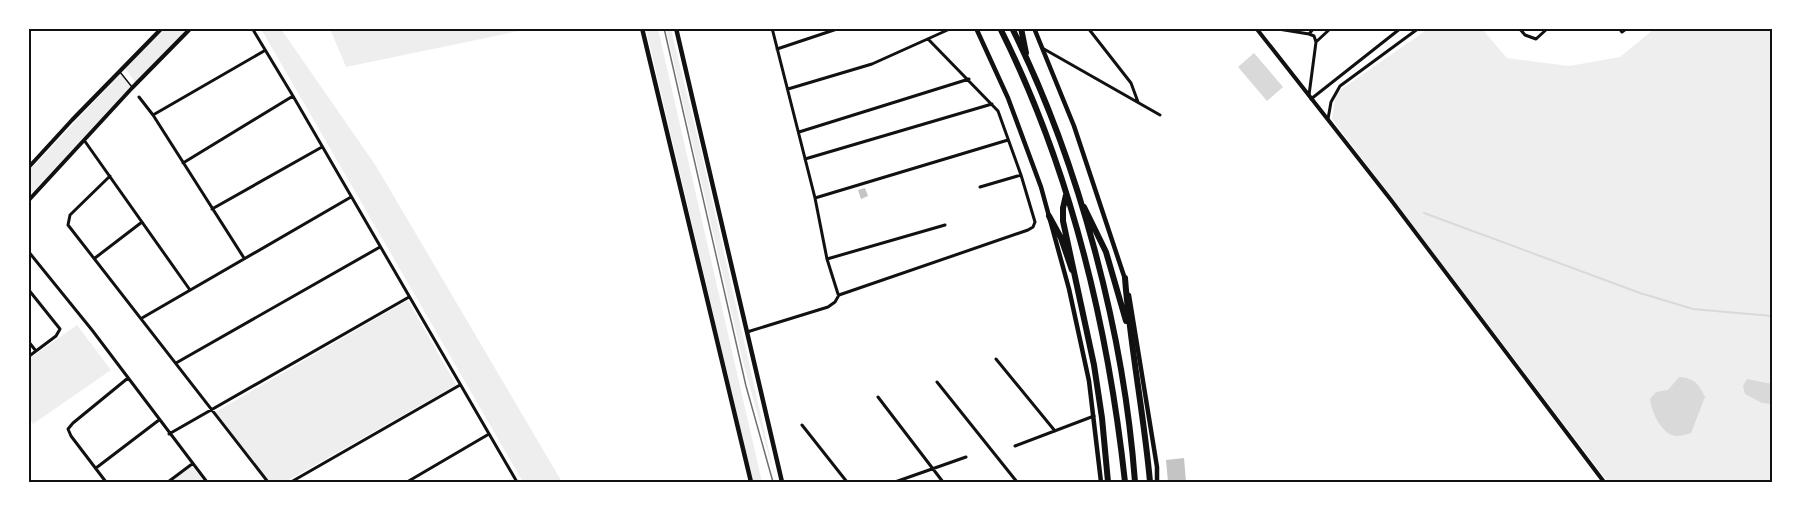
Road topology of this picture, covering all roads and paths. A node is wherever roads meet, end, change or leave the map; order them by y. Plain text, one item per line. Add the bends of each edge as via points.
1 (162, 28) edge
2 (191, 28) edge
3 (252, 28) edge
4 (642, 28) edge
5 (676, 28) edge
6 (772, 28) edge
7 (840, 28) edge
8 (952, 28) edge
9 (976, 28) edge
10 (1000, 28) edge
11 (1012, 28) edge
12 (1022, 28) edge
13 (1034, 28) edge
14 (1088, 28) edge
15 (1256, 28) edge
16 (1272, 28) edge
17 (1314, 28) edge
18 (1331, 28) edge
19 (1401, 28) edge
20 (1419, 28) edge
21 (1519, 28) edge
22 (1548, 28) edge
23 (1619, 28) edge
24 (1626, 29) edge
25 (1309, 34) junction
26 (929, 40) junction
27 (1316, 42) junction
28 (777, 49) junction
29 (1044, 49) junction
30 (264, 51) junction
31 (1026, 57) junction
32 (120, 72) junction
33 (969, 79) junction
34 (132, 88) junction
35 (788, 89) junction
36 (293, 96) junction
37 (139, 98) dead end
38 (1310, 98) junction
39 (992, 104) junction
40 (1139, 104) junction
41 (153, 115) junction
42 (1160, 115) dead end
43 (1328, 120) junction
44 (798, 132) junction
45 (84, 140) junction
46 (1008, 140) junction
47 (322, 147) junction
48 (805, 159) junction
49 (183, 163) junction
50 (28, 168) edge
51 (1021, 175) junction
52 (110, 176) junction
53 (980, 187) dead end
54 (1066, 195) junction
55 (351, 197) junction
56 (815, 198) junction
57 (1079, 200) junction
58 (28, 201) edge
59 (212, 209) junction
60 (1049, 216) junction
61 (142, 222) junction
62 (945, 225) dead end
63 (380, 247) junction
64 (28, 251) edge
65 (95, 258) junction
66 (244, 258) junction
67 (827, 259) junction
68 (1075, 276) junction
69 (1125, 278) junction
70 (28, 289) edge
71 (190, 290) junction
72 (839, 295) junction
73 (410, 297) junction
74 (142, 318) junction
75 (746, 332) junction
76 (1130, 336) junction
77 (28, 341) edge
78 (36, 351) junction
79 (28, 357) edge
80 (996, 359) dead end
81 (175, 363) junction
82 (128, 378) junction
83 (936, 382) dead end
84 (460, 385) junction
85 (878, 397) dead end
86 (211, 411) junction
87 (1094, 416) junction
88 (159, 420) junction
89 (802, 425) dead end
90 (1055, 431) junction
91 (169, 434) junction
92 (489, 434) junction
93 (1015, 446) dead end
94 (966, 457) dead end
95 (192, 464) junction
96 (96, 468) junction
97 (933, 469) junction
98 (106, 483) edge
99 (168, 483) edge
100 (207, 483) edge
101 (268, 483) edge
102 (291, 483) edge
103 (407, 483) edge
104 (517, 483) edge
105 (750, 483) edge
106 (782, 483) edge
107 (847, 483) edge
108 (895, 483) edge
109 (944, 483) edge
110 (1017, 483) edge
111 (1101, 483) edge
112 (1108, 483) edge
113 (1125, 483) edge
114 (1135, 483) edge
115 (1150, 483) edge
116 (1157, 483) edge
117 (1604, 483) edge

1 - 32 street
2 - 34 street
3 - 30 street
4 - 105 main road
5 - 75 main road
6 - 28 street
7 - 28 street
8 - 26 street
9 - 60 main road via 1008,98
10 - 54 highway via 1040,117
11 - 31 highway
12 - 31 highway
13 - 29 main road
14 - 40 street via 1131,83
15 - 38 street
16 - 25 street
17 - 25 street
18 - 27 street
19 - 38 street
20 - 43 street via 1340,86 1331,102
21 - 22 street via 1536,39
23 - 24 street via 1622,32
25 - 27 street
26 - 33 street
26 - 35 street via 872,64
27 - 38 street
28 - 35 street
29 - 40 street
29 - 69 main road
30 - 36 street
30 - 41 street
31 - 57 highway
32 - 34 lane
32 - 50 street
33 - 39 street
33 - 44 street
34 - 45 street
35 - 44 street
36 - 47 street
36 - 49 street
37 - 41 street
38 - 43 street
39 - 46 street
39 - 48 street
40 - 42 street
41 - 49 street
43 - 117 street
44 - 48 street
45 - 52 street
45 - 58 street
46 - 51 street
46 - 56 street
47 - 55 street
47 - 59 street
48 - 56 street
49 - 59 street
51 - 53 street
51 - 72 street via 1035,222 1028,231
52 - 61 street
52 - 65 street via 68,220
54 - 68 highway via 1063,221
54 - 113 highway via 1104,333
55 - 63 street
55 - 66 street
56 - 67 street
57 - 76 highway via 1106,252
57 - 114 highway via 1120,359
59 - 66 street
60 - 68 highway
60 - 87 main road via 1069,289
61 - 65 street
61 - 71 street
62 - 67 street
63 - 73 street
63 - 81 street
64 - 82 street
65 - 74 street
66 - 71 street
67 - 72 street
68 - 112 highway via 1099,393
69 - 76 highway
69 - 116 main road
70 - 78 street via 60,329
71 - 74 street
72 - 75 street via 828,307
73 - 84 street
73 - 86 street
74 - 81 street
75 - 106 main road
76 - 115 highway
77 - 78 street
78 - 79 street
80 - 90 street
81 - 86 street
82 - 88 street
82 - 96 street via 68,429
83 - 110 street
84 - 92 street
84 - 102 street
85 - 97 street
86 - 91 street
86 - 101 street
87 - 90 street
87 - 111 main road
88 - 91 street
88 - 96 street
89 - 107 street
90 - 93 street
91 - 95 street
92 - 103 street
92 - 104 street
94 - 97 street
95 - 99 street
95 - 100 street
96 - 98 street
97 - 108 street
97 - 109 street

